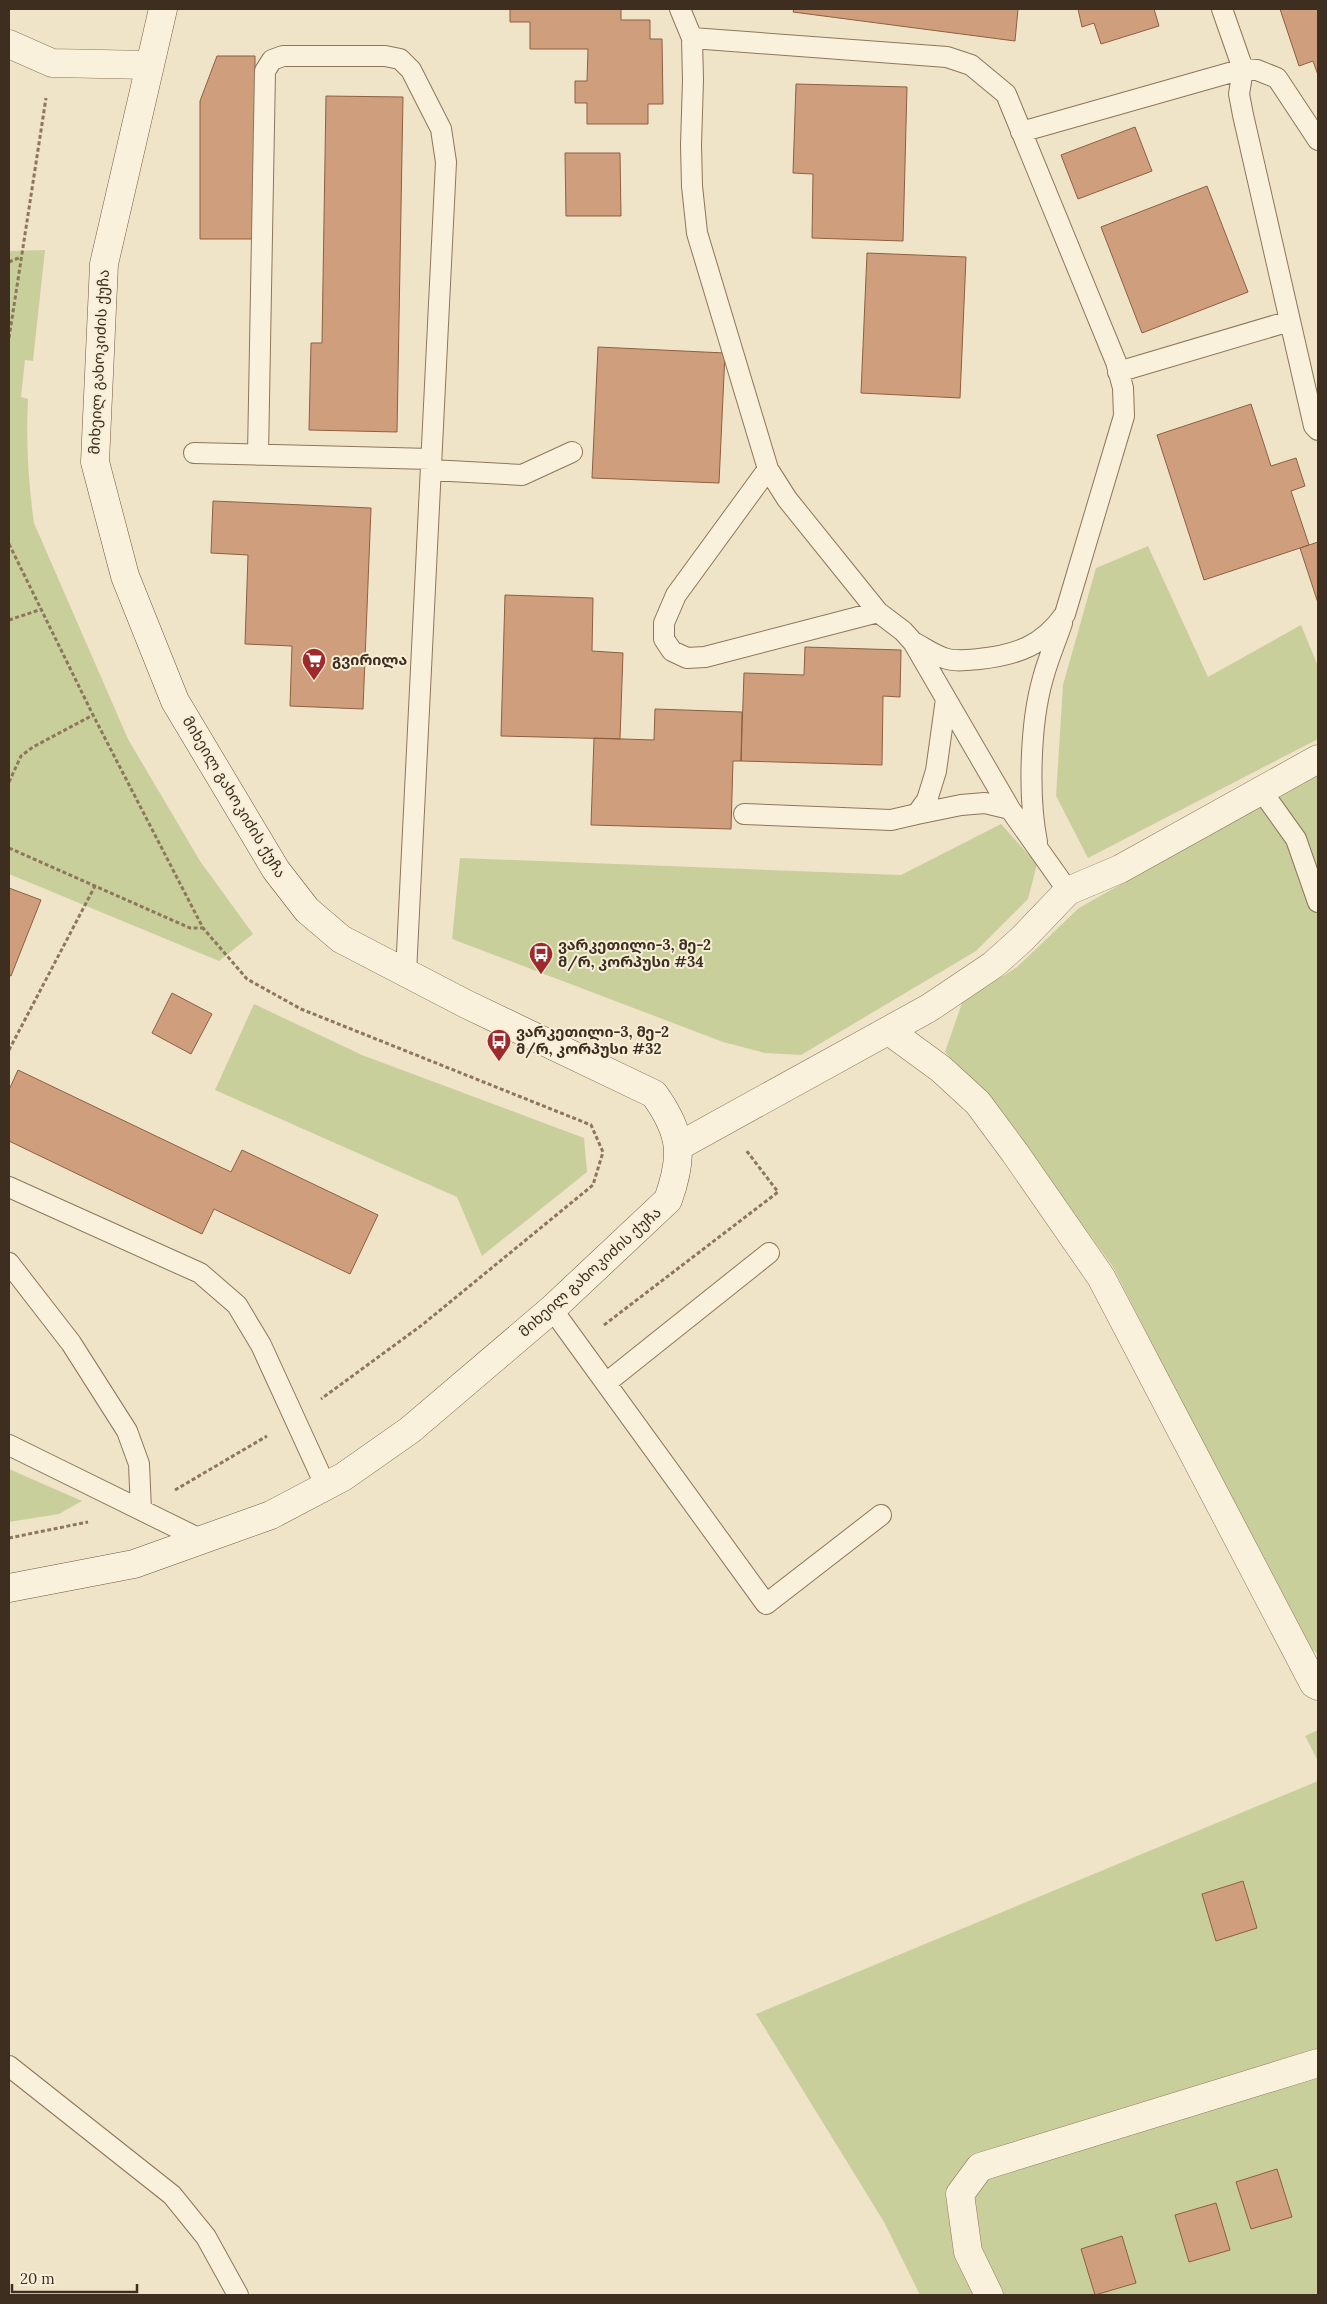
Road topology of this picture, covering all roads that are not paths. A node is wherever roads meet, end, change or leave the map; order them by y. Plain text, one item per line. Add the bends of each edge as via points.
1 (163, 9) edge
2 (680, 9) edge
3 (1222, 9) edge
4 (692, 38) junction
5 (9, 44) edge
6 (149, 66) junction
7 (1243, 69) junction
8 (1021, 132) junction
9 (1318, 140) edge
10 (1290, 321) junction
11 (1118, 372) junction
12 (1318, 430) edge
13 (572, 452) dead end
14 (194, 453) dead end
15 (258, 455) junction
16 (431, 465) junction
17 (768, 469) junction
18 (878, 612) junction
19 (1066, 614) junction
20 (913, 642) junction
21 (946, 699) junction
22 (1318, 759) edge
23 (1262, 790) junction
24 (1010, 809) junction
25 (744, 814) dead end
26 (917, 814) junction
27 (1039, 850) junction
28 (1068, 891) junction
29 (1318, 902) edge
30 (406, 974) junction
31 (889, 1032) junction
32 (679, 1146) junction
33 (9, 1187) edge
34 (769, 1253) dead end
35 (9, 1263) edge
36 (552, 1309) junction
37 (606, 1383) junction
38 (9, 1445) edge
39 (326, 1487) junction
40 (142, 1510) junction
41 (881, 1515) dead end
42 (202, 1540) junction
43 (9, 1588) edge
44 (1318, 1686) edge
45 (1318, 2063) edge
46 (9, 2066) edge
47 (238, 2295) edge
48 (989, 2295) edge

1 - 6 street, მიხეილ გახოკიძის ქუჩა
2 - 4 lane
3 - 7 lane
4 - 8 lane via 947,57 971,65 1006,94
4 - 17 lane via 692,186 697,233
5 - 6 street via 52,63
6 - 30 street, მიხეილ გახოკიძის ქუჩა via 104,264 102,304 95,462 126,576 175,701 276,870 307,910 341,940
7 - 8 lane
7 - 9 lane via 1257,70 1277,78
7 - 10 lane via 1239,94
8 - 11 lane
10 - 11 lane
10 - 12 lane via 1314,426
11 - 19 lane via 1123,388 1124,416
13 - 16 lane via 522,475
14 - 15 lane
15 - 16 lane
15 - 16 lane via 265,71 272,60 283,56 385,56 400,59 411,70 441,129 446,162
16 - 30 lane
17 - 18 lane via 787,499
17 - 18 lane via 676,595 664,623 664,639 672,651 687,658 706,657
18 - 20 lane
19 - 20 lane via 1055,629 1038,642 1007,656 944,659
19 - 27 lane via 1042,679 1035,723 1031,785
20 - 21 lane
21 - 24 lane
21 - 26 lane via 936,771 927,800
22 - 23 street
23 - 28 street via 1120,869
23 - 29 lane via 1296,839
24 - 26 lane via 985,803
24 - 27 lane
25 - 26 lane via 891,820
27 - 28 lane
28 - 31 street via 994,965
30 - 32 street, მიხეილ გახოკიძის ქუჩა via 654,1094 667,1112
31 - 32 street
31 - 44 street via 941,1069 978,1103 1101,1277 1314,1684
32 - 36 street, მიხეილ გახოკიძის ქუჩა via 677,1176 668,1200
33 - 39 lane via 200,1273 237,1305 261,1345
34 - 37 lane
35 - 40 lane via 71,1343 127,1431 139,1464
36 - 37 lane
36 - 39 street, მიხეილ გახოკიძის ქუჩა via 410,1430
37 - 41 lane via 766,1604
38 - 40 lane
39 - 42 street, მიხეილ გახოკიძის ქუჩა via 271,1515
40 - 42 lane
42 - 43 street, მიხეილ გახოკიძის ქუჩა via 134,1564
45 - 48 street via 980,2167 960,2194 968,2252
46 - 47 lane via 172,2195 206,2237

